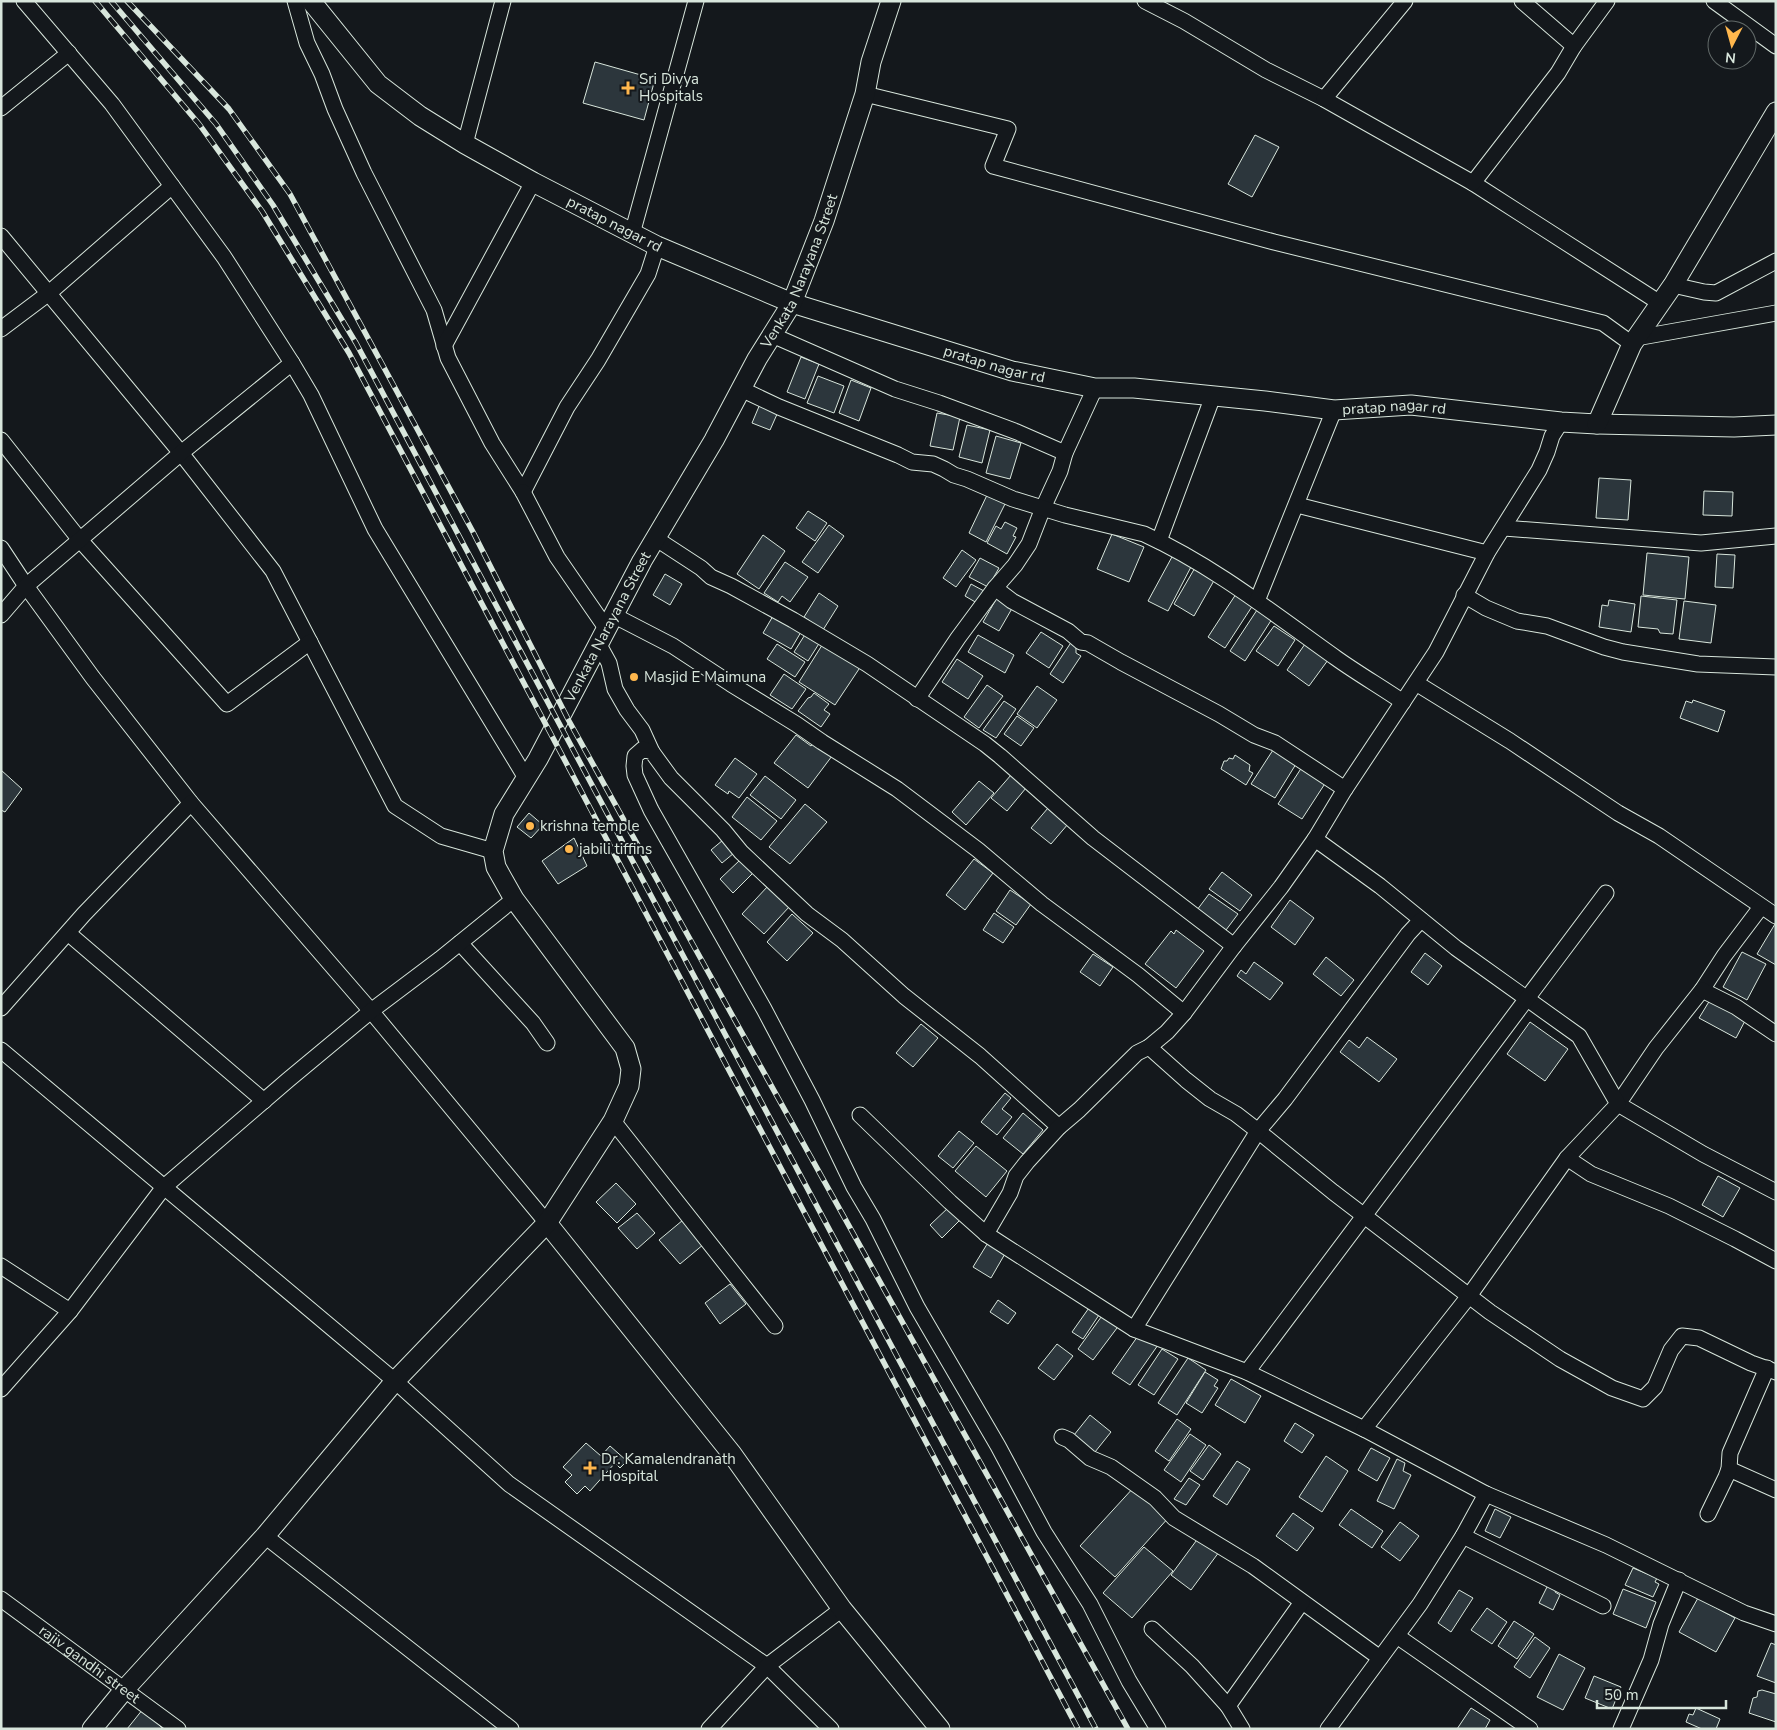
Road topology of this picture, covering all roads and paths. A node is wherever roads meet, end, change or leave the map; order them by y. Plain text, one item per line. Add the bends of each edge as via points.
1 (24, 1) edge
2 (295, 1) edge
3 (311, 1) edge
4 (503, 1) edge
5 (696, 1) edge
6 (892, 1) edge
7 (1145, 1) edge
8 (1405, 1) edge
9 (1522, 1) edge
10 (1607, 1) edge
11 (1714, 1) edge
12 (1574, 46) junction
13 (1776, 46) edge
14 (69, 53) junction
15 (865, 94) junction
16 (1324, 99) junction
17 (1, 108) edge
18 (1776, 112) edge
19 (465, 144) junction
20 (533, 182) junction
21 (1473, 183) junction
22 (172, 186) junction
23 (632, 234) junction
24 (1, 236) edge
25 (657, 246) junction
26 (1776, 262) edge
27 (1673, 285) junction
28 (49, 293) junction
29 (792, 303) junction
30 (1660, 303) junction
31 (1776, 312) edge
32 (1, 329) edge
33 (772, 335) junction
34 (1634, 341) junction
35 (444, 346) junction
36 (292, 363) junction
37 (1095, 388) junction
38 (742, 389) junction
39 (1213, 396) junction
40 (1334, 410) junction
41 (1561, 422) junction
42 (1597, 424) junction
43 (1776, 425) edge
44 (1, 440) edge
45 (181, 453) junction
46 (1065, 453) junction
47 (523, 492) junction
48 (1297, 505) junction
49 (1043, 508) junction
50 (1504, 528) junction
51 (1776, 536) edge
52 (655, 538) junction
53 (80, 540) junction
54 (1159, 541) junction
55 (1, 548) edge
56 (1487, 553) junction
57 (26, 586) junction
58 (995, 588) junction
59 (1464, 595) junction
60 (1257, 601) junction
61 (1, 615) edge
62 (606, 628) junction
63 (310, 642) junction
64 (1776, 667) edge
65 (1416, 683) junction
66 (917, 699) junction
67 (1403, 702) junction
68 (652, 752) junction
69 (526, 778) junction
70 (1345, 789) junction
71 (191, 803) junction
72 (1315, 839) junction
73 (493, 851) junction
74 (1606, 893) dead end
75 (514, 899) junction
76 (1761, 907) junction
77 (1776, 916) edge
78 (1421, 920) junction
79 (68, 933) junction
80 (460, 943) junction
81 (1234, 946) junction
82 (1702, 990) junction
83 (1526, 999) junction
84 (1, 1008) edge
85 (371, 1011) junction
86 (1184, 1012) junction
87 (1776, 1034) edge
88 (547, 1043) dead end
89 (1149, 1047) junction
90 (1, 1050) edge
91 (264, 1101) junction
92 (1618, 1104) junction
93 (860, 1114) dead end
94 (613, 1122) junction
95 (1059, 1127) junction
96 (1258, 1131) junction
97 (1567, 1158) junction
98 (164, 1187) junction
99 (1776, 1192) edge
100 (1364, 1215) junction
101 (547, 1223) junction
102 (986, 1234) junction
103 (1776, 1261) edge
104 (1, 1266) edge
105 (1469, 1296) junction
106 (70, 1311) junction
107 (775, 1326) dead end
108 (1134, 1329) junction
109 (1771, 1370) edge
110 (1247, 1372) junction
111 (394, 1382) junction
112 (1, 1389) edge
113 (1364, 1429) junction
114 (1062, 1436) dead end
115 (1729, 1469) junction
116 (1776, 1490) edge
117 (1486, 1494) junction
118 (1708, 1514) dead end
119 (265, 1536) junction
120 (1463, 1536) junction
121 (1679, 1580) junction
122 (1, 1598) edge
123 (1302, 1602) junction
124 (1603, 1606) dead end
125 (842, 1610) junction
126 (1776, 1624) edge
127 (1152, 1629) dead end
128 (1397, 1636) junction
129 (1380, 1658) junction
130 (767, 1666) junction
131 (124, 1690) junction
132 (1228, 1706) junction
133 (92, 1729) edge
134 (178, 1729) edge
135 (511, 1729) edge
136 (709, 1729) edge
137 (832, 1729) edge
138 (940, 1729) edge
139 (1158, 1729) edge
140 (1242, 1729) edge
141 (1328, 1729) edge
142 (1530, 1729) edge
143 (1621, 1729) edge

1 - 14 street
2 - 35 street via 335,110 434,310
3 - 19 street, pratap nagar rd via 378,84
4 - 19 street
5 - 23 street
6 - 15 street, Venkata Narayana Street via 871,62
7 - 16 street
8 - 16 street
9 - 12 street
10 - 12 street
11 - 13 street
12 - 21 street via 1558,72
14 - 17 street
14 - 22 street via 112,104
15 - 29 street, Venkata Narayana Street via 824,221
15 - 34 street via 1008,128 993,166 1274,242 1602,323
16 - 21 street
18 - 27 street
19 - 20 street, pratap nagar rd
20 - 23 street, pratap nagar rd
20 - 35 street
21 - 30 street
22 - 28 street
22 - 36 street via 224,257
23 - 25 street, pratap nagar rd
24 - 28 street
25 - 29 street, pratap nagar rd
25 - 47 street via 648,274 567,407
26 - 27 street via 1716,293
27 - 30 street
28 - 32 street
28 - 45 street
29 - 33 street, Venkata Narayana Street
29 - 37 street, pratap nagar rd via 1012,371
30 - 34 street
31 - 34 street
33 - 38 street, Venkata Narayana Street
33 - 46 street via 895,389 939,402
34 - 42 street
35 - 47 street via 492,443
36 - 45 street
36 - 69 street via 312,395 375,529
37 - 39 street, pratap nagar rd via 1134,388
37 - 46 street
38 - 49 street via 912,462 933,464 954,476
38 - 52 street, Venkata Narayana Street
39 - 40 street, pratap nagar rd
39 - 54 street
40 - 41 street, pratap nagar rd via 1412,405
40 - 48 street
41 - 42 street, pratap nagar rd
41 - 50 street via 1539,470
42 - 43 street, pratap nagar rd
44 - 53 street
45 - 53 street
45 - 63 street via 273,571
46 - 49 street
47 - 62 street via 557,557
48 - 56 street
48 - 60 street
49 - 54 street via 1144,534
49 - 58 street via 1029,544
50 - 51 street via 1701,544
50 - 56 street
52 - 62 street, Venkata Narayana Street
52 - 66 street via 712,577 867,664
53 - 57 street
53 - 63 street via 227,704
54 - 60 street
55 - 57 street
56 - 59 street
57 - 61 street
57 - 71 street
58 - 66 street
58 - 70 street via 1081,642 1088,642 1254,735 1275,743
59 - 64 street via 1517,621 1547,626 1623,652 1698,664
59 - 65 street via 1436,652
60 - 67 street
62 - 68 street via 615,689 642,730
62 - 69 street, Venkata Narayana Street
62 - 86 street via 674,646 897,789
63 - 73 street via 395,806 441,836
65 - 67 street
65 - 76 street via 1659,836
66 - 81 street via 1000,756 1087,833
67 - 70 street
68 - 95 street via 741,852 806,914 842,940 904,996 980,1056
68 - 139 street via 642,749 635,756 634,766 648,802 764,1009 917,1307 1044,1532 1090,1604 1129,1681
69 - 73 street, Venkata Narayana Street via 504,814
70 - 72 street
71 - 79 street
71 - 85 street
72 - 78 street
72 - 81 street
73 - 75 street via 496,867
74 - 83 street
75 - 80 street
75 - 94 street via 625,1048 631,1069 629,1086
76 - 77 street
76 - 82 street
78 - 83 street
78 - 96 street
79 - 84 street
79 - 91 street
80 - 85 street
80 - 88 street via 533,1023
81 - 86 street
82 - 87 street via 1736,1007
82 - 92 street via 1656,1048
83 - 92 street via 1579,1036
83 - 100 street
85 - 91 street
85 - 101 street
86 - 89 street
89 - 95 street via 1136,1053
89 - 96 street via 1210,1099
90 - 98 street
91 - 98 street
92 - 97 street
92 - 99 street
93 - 102 street
94 - 101 street
94 - 107 street
95 - 102 street via 1016,1176
96 - 100 street
96 - 108 street
97 - 103 street via 1591,1174 1669,1206
97 - 105 street
98 - 106 street
98 - 111 street
100 - 105 street
100 - 110 street
101 - 111 street
101 - 125 street via 732,1454
102 - 108 street
104 - 106 street
105 - 109 street via 1560,1359 1612,1388 1643,1399 1655,1387 1671,1350 1682,1336 1699,1338
105 - 113 street
106 - 112 street
108 - 110 street
109 - 115 street via 1730,1453
110 - 113 street
111 - 119 street
111 - 130 street via 509,1484
113 - 117 street
114 - 123 street via 1090,1458 1111,1467 1155,1498 1174,1518 1240,1558
115 - 116 street
115 - 118 street
117 - 120 street
117 - 121 street via 1606,1544
119 - 131 street
119 - 135 street
120 - 124 street
120 - 128 street
121 - 126 street via 1744,1613
121 - 143 street via 1651,1660
122 - 131 street, rajiv gandhi street
123 - 129 street
123 - 132 street
125 - 130 street
125 - 138 street
127 - 132 street
128 - 129 street
128 - 142 street
129 - 141 street
130 - 136 street
130 - 137 street
131 - 133 street
131 - 134 street, rajiv gandhi street
132 - 140 street

